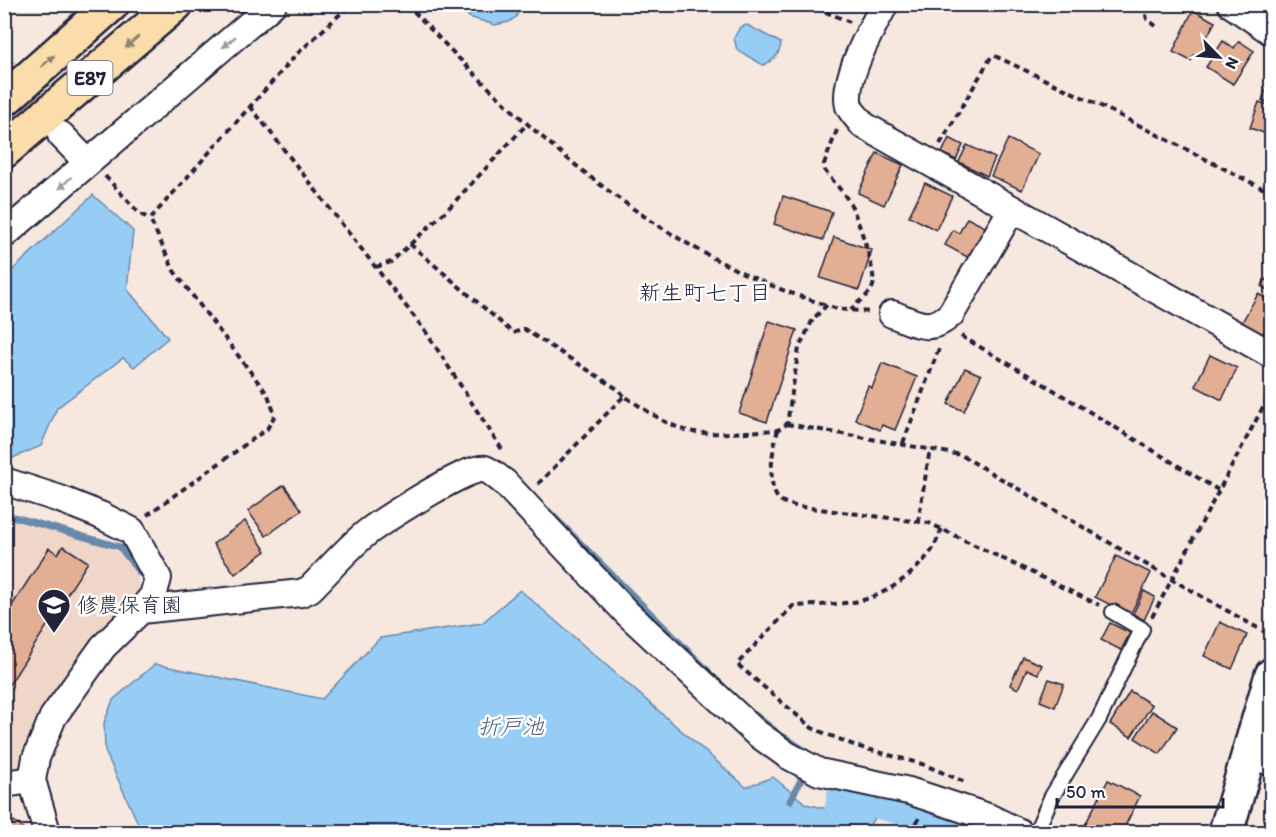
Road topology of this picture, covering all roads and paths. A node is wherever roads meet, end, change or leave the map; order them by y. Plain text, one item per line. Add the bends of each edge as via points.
1 (112, 4) edge
2 (176, 4) edge
3 (273, 4) edge
4 (351, 4) edge
5 (407, 4) edge
6 (806, 4) edge
7 (885, 4) edge
8 (1143, 4) edge
9 (1231, 4) edge
10 (1156, 26) dead end
11 (870, 30) junction
12 (1272, 32) edge
13 (4, 100) edge
14 (250, 106) junction
15 (852, 111) junction
16 (527, 124) junction
17 (61, 135) tunnel mouth
18 (4, 151) edge
19 (87, 162) junction
20 (929, 162) junction
21 (1272, 194) edge
22 (1012, 209) junction
23 (150, 219) junction
24 (4, 235) edge
25 (410, 244) junction
26 (376, 267) junction
27 (827, 306) junction
28 (851, 310) junction
29 (892, 314) joint
30 (945, 325) junction
31 (1272, 355) edge
32 (1272, 390) edge
33 (624, 396) junction
34 (787, 424) junction
35 (778, 430) junction
36 (903, 443) junction
37 (930, 449) junction
38 (504, 452) dead end
39 (4, 482) edge
40 (529, 482) dead end
41 (1218, 490) junction
42 (918, 522) junction
43 (942, 529) junction
44 (132, 531) junction
45 (1171, 579) junction
46 (141, 610) junction
47 (1113, 612) joint
48 (1142, 629) junction
49 (1272, 636) edge
50 (1272, 675) edge
51 (1260, 758) edge
52 (32, 780) junction
53 (967, 783) dead end
54 (4, 784) edge
55 (47, 832) edge
56 (1019, 832) edge
57 (1036, 832) edge
58 (1226, 832) edge

13 -> 1 highway, E87
2 -> 18 highway, E87
3 -> 19 street
4 - 14 path via 296,55
5 - 16 path
6 - 11 path
7 - 11 street
8 - 10 path via 1147,19
9 - 12 street
11 - 15 street via 849,81
14 - 23 path
14 - 26 path
15 - 20 street via 863,124
15 - 28 path via 841,122 824,164 852,207 874,271 869,294
16 - 25 path
16 - 27 path via 626,204 696,248 773,288
17 - 19 street
19 - 23 path
19 -> 24 street
20 - 21 path via 995,56
20 - 22 street
22 - 30 street
22 - 31 street
23 - 44 path via 174,271 268,395 275,415 267,429 137,522
25 - 26 path via 391,262
25 - 33 path via 513,333 524,329
26 - 38 path via 426,332
27 - 28 path
27 - 34 path via 813,319 799,348
28 - 29 path
29 - 30 street via 924,326
30 - 36 path
30 - 41 path
32 - 41 path
33 - 35 path via 686,430
33 - 40 path via 536,486
34 - 35 path
34 - 36 path
35 - 42 path via 773,447 773,487 781,501
36 - 37 path
37 - 42 path
37 - 45 path via 972,460
39 - 44 street via 60,499
41 - 45 path
42 - 43 path
43 - 47 path
43 - 53 path via 932,549 897,584 854,602 793,606 737,664 812,728
44 - 46 street via 158,578 153,596
45 - 48 path via 1149,623
45 - 49 path
46 - 52 street via 103,647 53,717 36,758
46 - 56 street via 301,593 310,589 368,532 465,473 485,469 504,482 627,613 755,732 787,755 819,772 909,791 988,817
47 - 48 lane
48 - 57 lane
50 - 51 main road
51 - 58 main road
52 - 54 street
52 - 55 street

